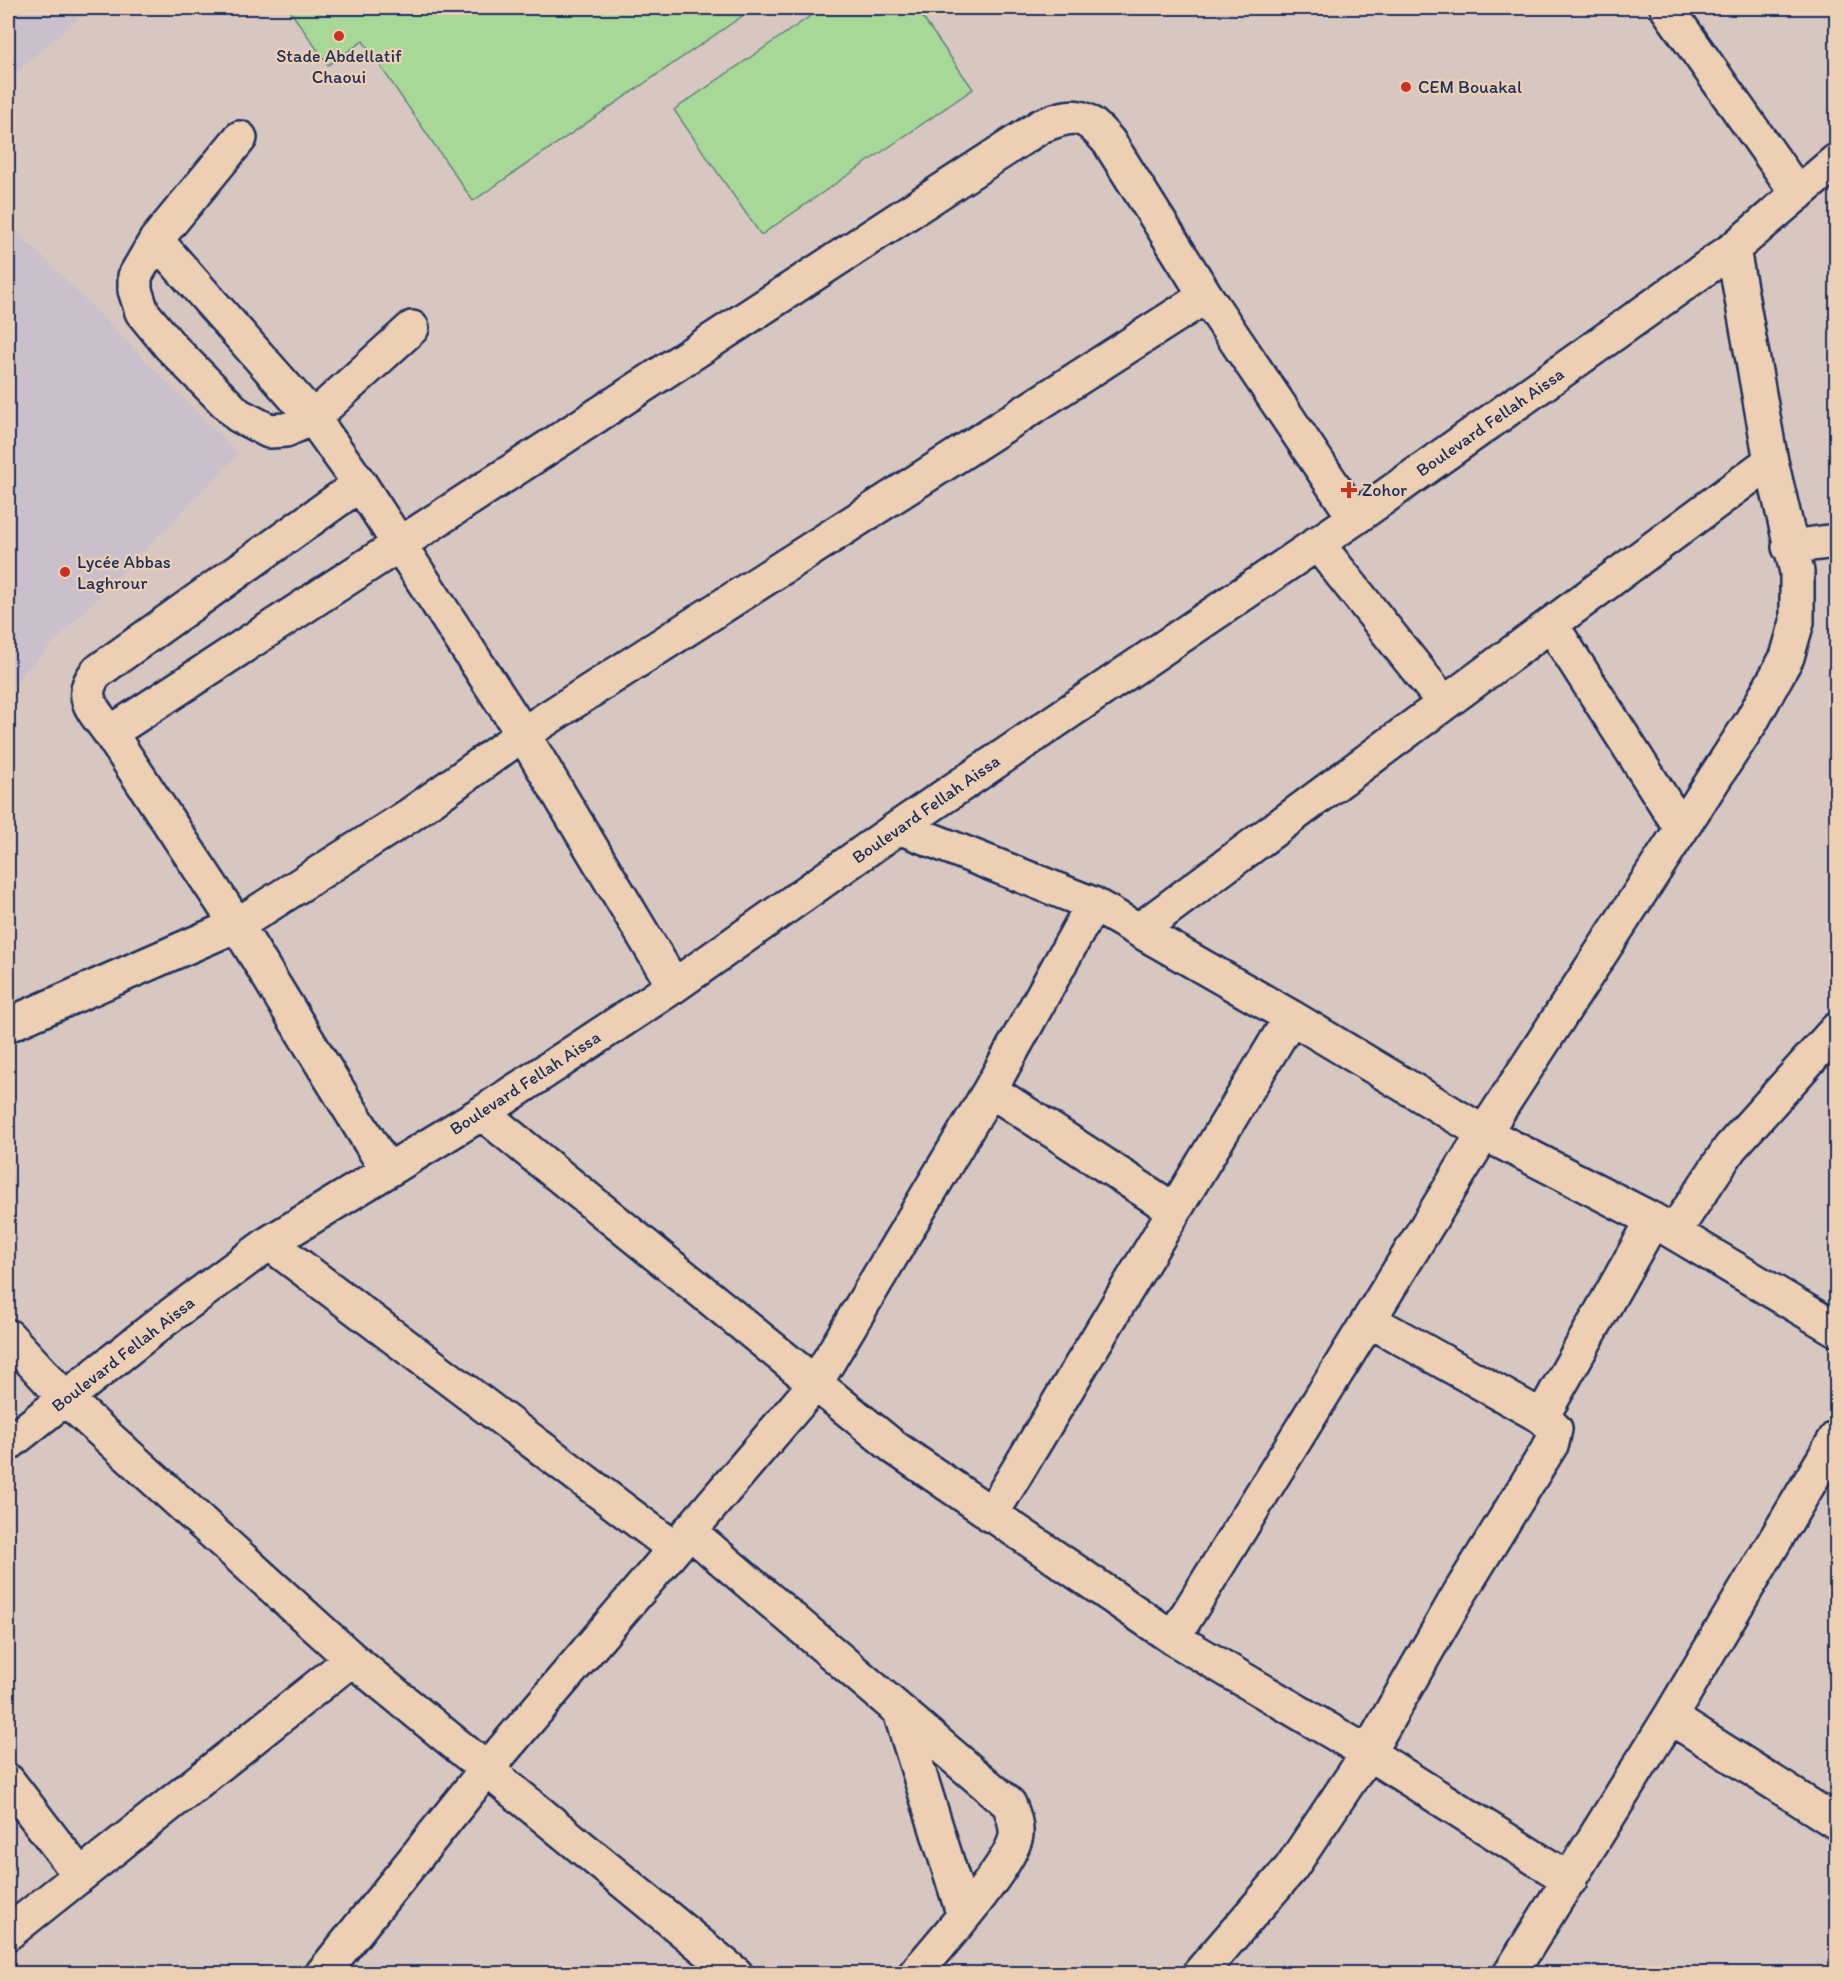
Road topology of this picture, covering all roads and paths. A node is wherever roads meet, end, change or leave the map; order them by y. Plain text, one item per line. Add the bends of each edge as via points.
1 (1667, 8) edge
2 (240, 138) dead end
3 (1836, 161) edge
4 (1797, 194) junction
5 (156, 240) junction
6 (1733, 249) junction
7 (1206, 296) junction
8 (412, 328) dead end
9 (313, 418) junction
10 (1771, 461) junction
11 (360, 484) junction
12 (1355, 518) junction
13 (1836, 541) edge
14 (400, 543) junction
15 (1317, 543) junction
16 (1789, 547) junction
17 (1551, 624) junction
18 (1444, 703) junction
19 (110, 733) junction
20 (524, 734) junction
21 (899, 826) junction
22 (1681, 828) junction
23 (1093, 904) junction
24 (237, 925) junction
25 (1139, 930) junction
26 (674, 986) junction
27 (1291, 1017) junction
28 (10, 1024) dead end
29 (1836, 1030) edge
30 (990, 1089) junction
31 (482, 1113) junction
32 (1484, 1132) junction
33 (387, 1170) junction
34 (1174, 1210) junction
35 (1664, 1226) junction
36 (269, 1243) junction
37 (1369, 1320) junction
38 (1836, 1329) edge
39 (8, 1336) edge
40 (815, 1384) junction
41 (66, 1399) junction
42 (1542, 1417) junction
43 (1836, 1438) edge
44 (8, 1444) edge
45 (990, 1515) junction
46 (682, 1540) junction
47 (1173, 1638) junction
48 (352, 1659) junction
49 (900, 1712) junction
50 (1670, 1717) junction
51 (1368, 1753) junction
52 (486, 1770) junction
53 (8, 1782) edge
54 (1836, 1822) edge
55 (80, 1875) junction
56 (1570, 1880) junction
57 (964, 1916) junction
58 (8, 1933) edge
59 (322, 1974) edge
60 (736, 1974) edge
61 (915, 1974) edge
62 (1199, 1974) edge
63 (1510, 1974) edge

1 - 4 street
2 - 5 street
3 - 4 street, Boulevard Fellah Aissa
4 - 6 street, Boulevard Fellah Aissa
5 - 9 street
5 - 9 street via 135,276 135,290 142,312 170,346 238,415 269,431 286,430
6 - 10 street
6 - 12 street, Boulevard Fellah Aissa
7 - 12 street
7 - 14 street via 1109,142 1093,123 1080,117 1064,117 1041,126
7 - 20 street
8 - 9 street
9 - 11 street
10 - 16 street
10 - 17 street
11 - 14 street
11 - 19 street via 97,672 86,693
12 - 15 street, Boulevard Fellah Aissa
13 - 16 street
14 - 19 street
14 - 20 street
15 - 18 street
15 - 21 street, Boulevard Fellah Aissa
16 - 22 street via 1797,572 1797,622 1787,657 1751,722
17 - 18 street
17 - 22 street
18 - 25 street
19 - 24 street
20 - 24 street via 410,814
20 - 26 street
21 - 23 street
21 - 26 street, Boulevard Fellah Aissa
22 - 32 street
23 - 25 street
23 - 30 street
24 - 28 street
24 - 33 street
25 - 27 street
26 - 31 street, Boulevard Fellah Aissa
27 - 32 street
27 - 34 street
29 - 35 street
30 - 34 street
30 - 40 street
31 - 33 street, Boulevard Fellah Aissa
31 - 40 street
32 - 35 street
32 - 37 street
33 - 36 street, Boulevard Fellah Aissa
34 - 45 street
35 - 38 street
35 - 42 street
36 - 41 street, Boulevard Fellah Aissa
36 - 46 street
37 - 42 street
37 - 47 street
39 - 41 street
40 - 45 street via 895,1448
40 - 46 street
41 - 44 street, Boulevard Fellah Aissa
41 - 48 street
42 - 51 street via 1555,1429 1552,1443
43 - 50 street
45 - 47 street
46 - 49 street
46 - 52 street
47 - 51 street
48 - 52 street
48 - 55 street
49 - 57 street
49 - 57 street via 998,1792 1015,1819 1016,1837 1010,1854
50 - 54 street
50 - 56 street
51 - 56 street
51 - 62 street via 1291,1868
52 - 59 street
52 - 60 street
53 - 55 street
55 - 58 street
56 - 63 street
57 - 61 street

